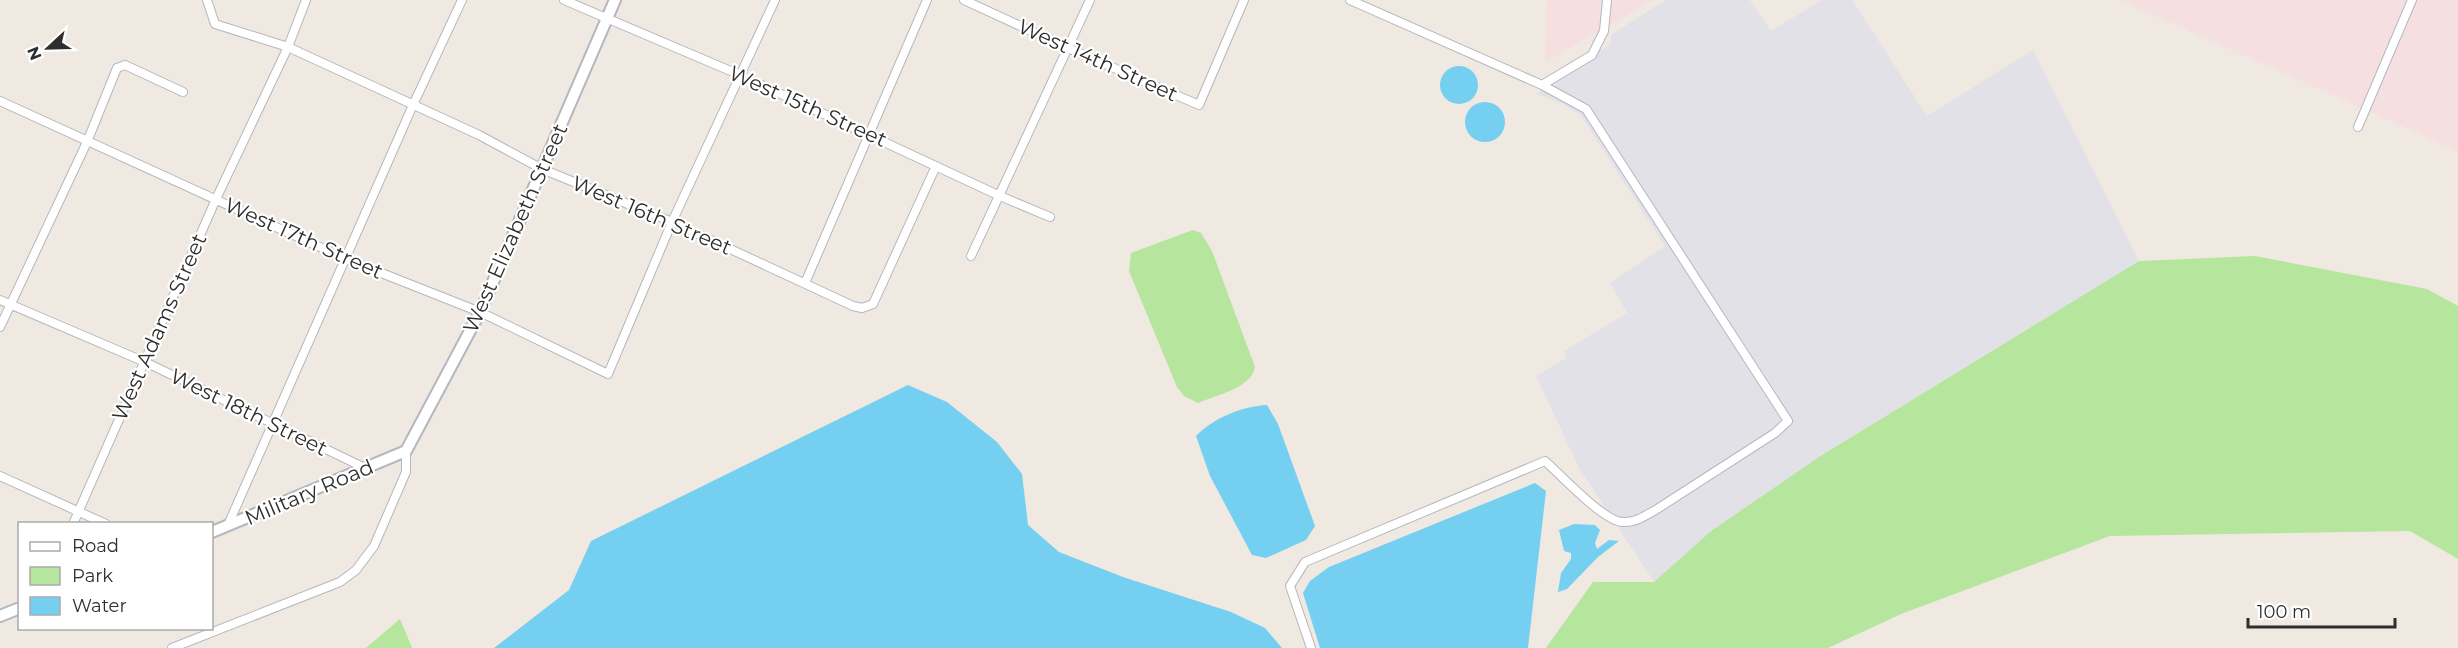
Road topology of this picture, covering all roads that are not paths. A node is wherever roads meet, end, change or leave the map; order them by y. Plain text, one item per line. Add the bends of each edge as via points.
1 (207, 0) edge
2 (306, 0) edge
3 (462, 0) edge
4 (564, 0) edge
5 (615, 0) edge
6 (775, 0) edge
7 (927, 0) edge
8 (964, 0) edge
9 (1090, 0) edge
10 (1244, 0) edge
11 (1607, 0) edge
12 (2412, 0) edge
13 (1351, 1) edge
14 (606, 18) junction
15 (288, 47) junction
16 (1068, 48) junction
17 (740, 75) junction
18 (1542, 85) junction
19 (183, 92) dead end
20 (0, 101) edge
21 (413, 105) junction
22 (2358, 127) dead end
23 (870, 134) junction
24 (87, 142) junction
25 (936, 166) junction
26 (542, 169) junction
27 (1000, 196) junction
28 (216, 199) junction
29 (1050, 217) dead end
30 (672, 222) junction
31 (971, 255) dead end
32 (346, 259) junction
33 (805, 283) junction
34 (0, 300) edge
35 (10, 304) junction
36 (480, 312) junction
37 (0, 327) edge
38 (145, 362) junction
39 (272, 425) junction
40 (406, 451) junction
41 (365, 468) junction
42 (0, 476) edge
43 (79, 511) junction
44 (74, 522) edge
45 (102, 522) edge
46 (228, 525) junction
47 (213, 532) edge
48 (18, 609) edge
49 (0, 616) edge
50 (172, 648) edge
51 (1311, 648) edge

1 - 15 street, West 16th Street via 215,24
2 - 15 street, West Adams Street
3 - 21 street
4 - 14 street, West 15th Street
5 - 14 street, West Elizabeth Street
6 - 17 street
7 - 23 street
8 - 16 street, West 14th Street
9 - 16 street
10 - 16 street, West 14th Street via 1199,105
11 - 18 street via 1604,31 1592,55
12 - 22 street
13 - 18 street
14 - 17 street, West 15th Street
14 - 26 street, West Elizabeth Street
15 - 21 street, West 16th Street
15 - 28 street, West Adams Street
16 - 27 street
17 - 23 street, West 15th Street
17 - 30 street
18 - 51 street via 1586,109 1788,421 1634,521 1621,522 1604,515 1545,461 1305,562 1290,586
19 - 24 street via 125,65 117,68
20 - 24 street, West 17th Street
21 - 26 street, West 16th Street
21 - 32 street
23 - 25 street, West 15th Street
23 - 33 street
24 - 28 street, West 17th Street
24 - 35 street
25 - 27 street, West 15th Street
25 - 33 street, West 16th Street via 873,304 853,306
26 - 30 street, West 16th Street
26 - 36 street, West Elizabeth Street
27 - 29 street, West 15th Street
27 - 31 street
28 - 32 street, West 17th Street
28 - 38 street, West Adams Street
30 - 33 street, West 16th Street
30 - 36 street, West 17th Street via 608,374
32 - 36 street, West 17th Street
32 - 39 street
34 - 35 street, West 18th Street
35 - 37 street
35 - 38 street, West 18th Street
36 - 40 street, West Elizabeth Street
38 - 39 street, West 18th Street
38 - 43 street, West Adams Street
39 - 41 street, West 18th Street
39 - 46 street
40 - 41 street, Military Road
40 - 50 street via 406,472 374,546 356,570 340,582
41 - 46 street, Military Road
42 - 43 street
43 - 44 street, West Adams Street
43 - 45 street
46 - 47 street, Military Road
48 - 49 street

